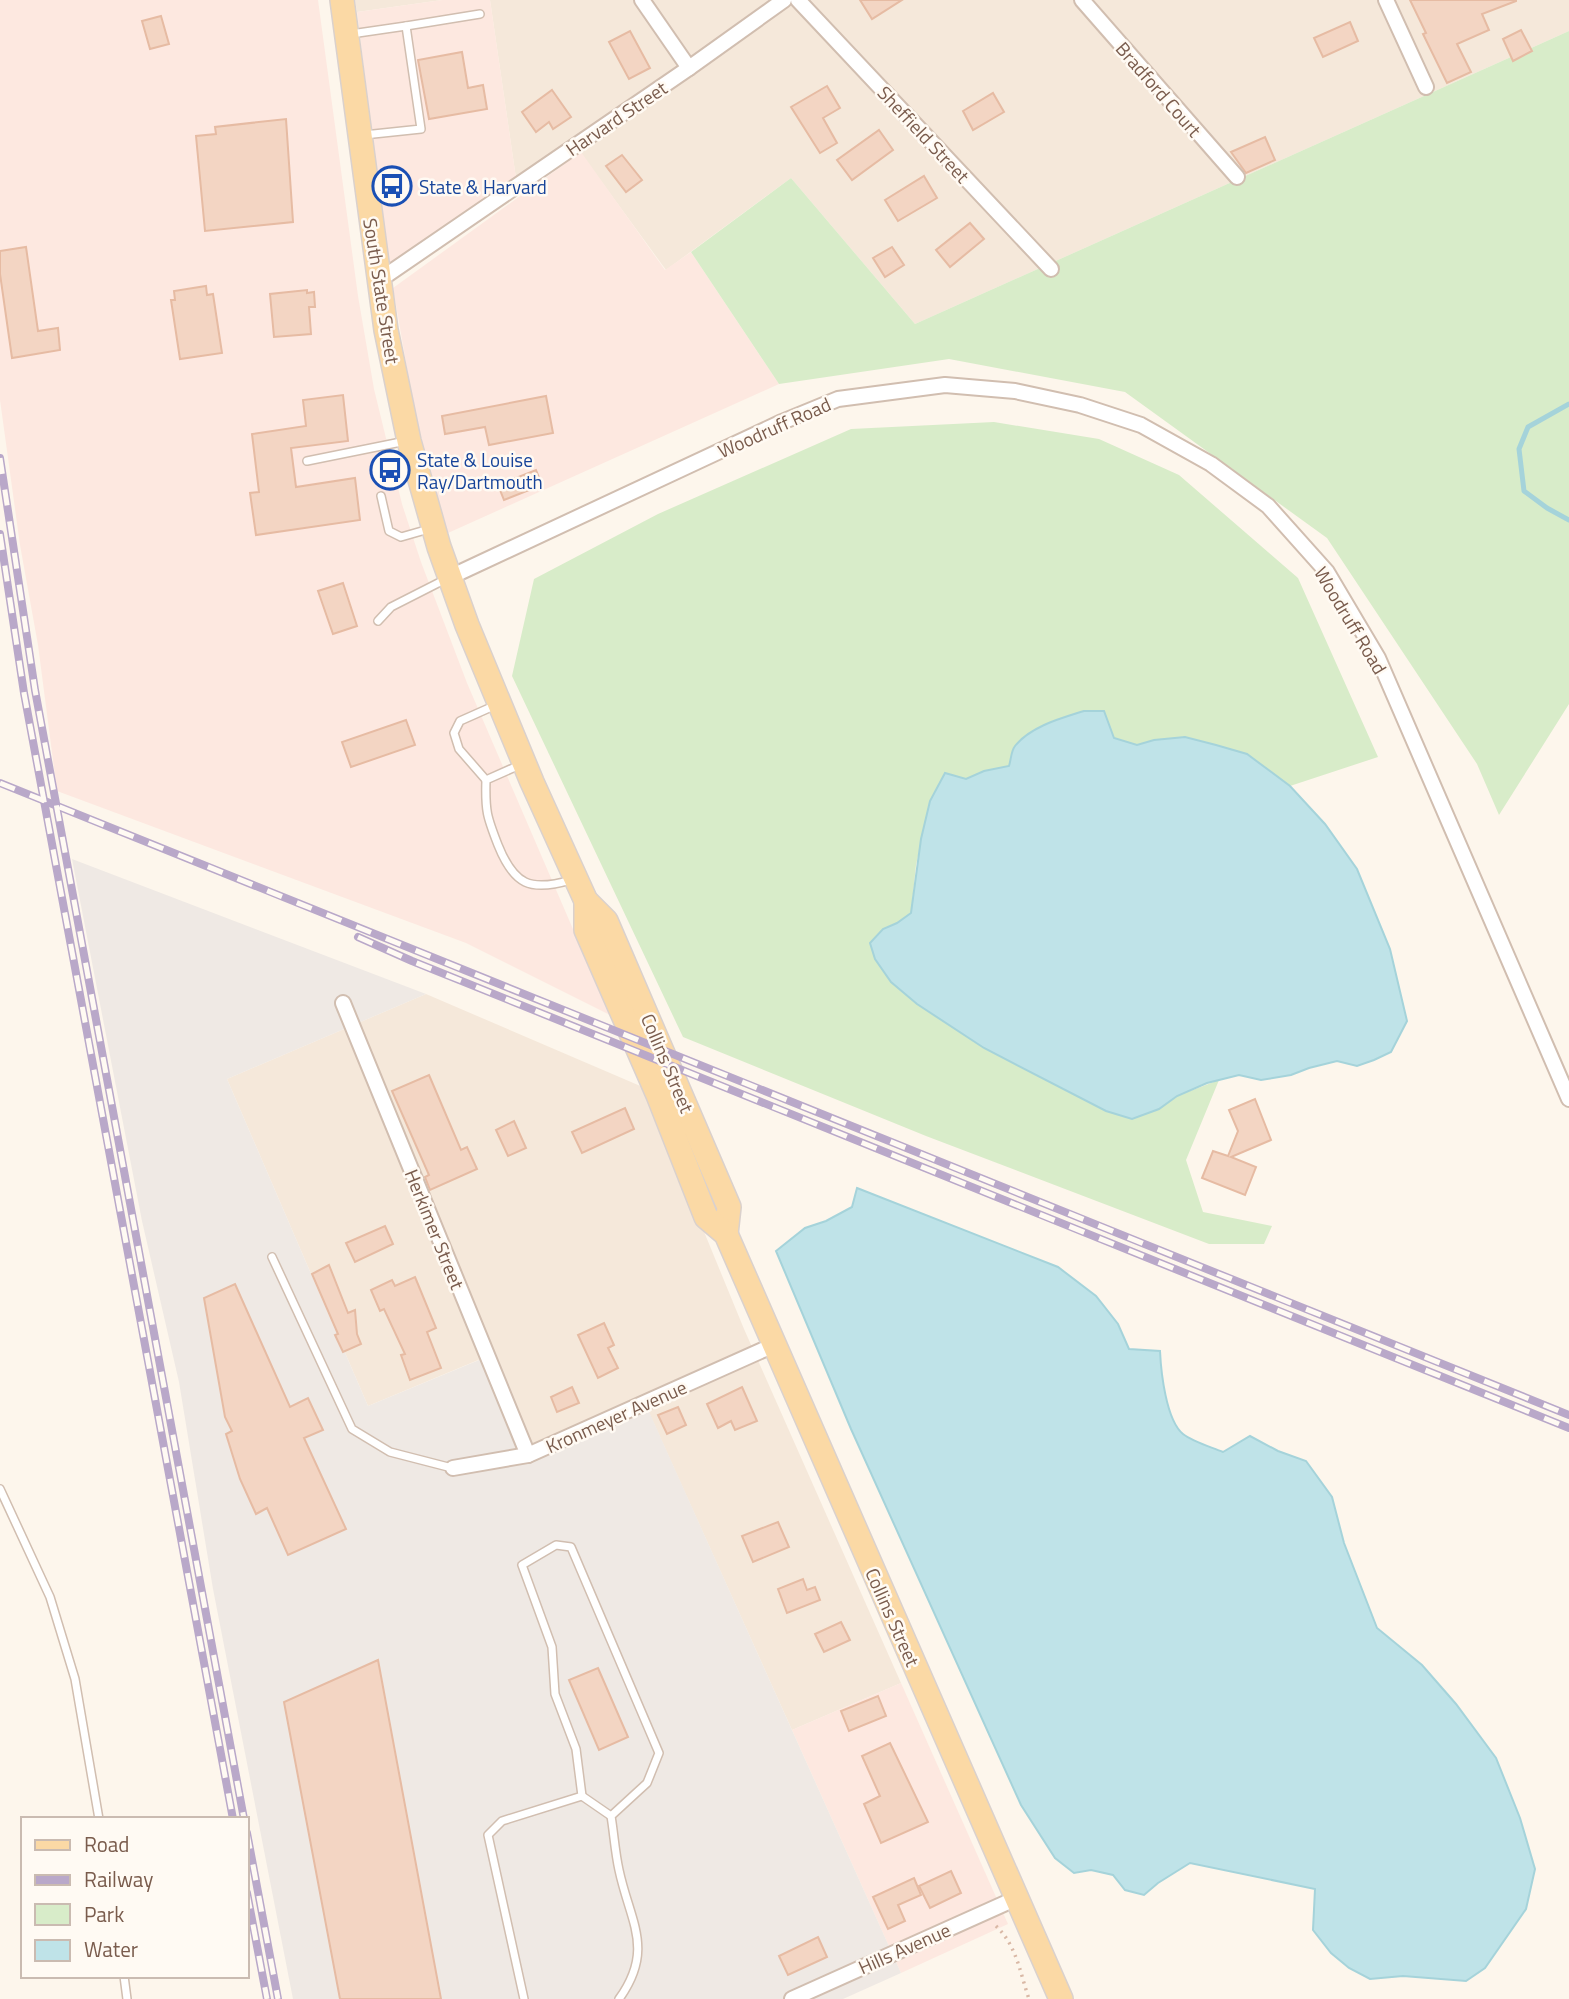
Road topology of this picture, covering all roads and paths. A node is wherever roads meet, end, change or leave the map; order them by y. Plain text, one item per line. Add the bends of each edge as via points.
1 (342, 0) edge
2 (642, 0) edge
3 (784, 0) edge
4 (798, 0) edge
5 (1082, 0) edge
6 (1386, 0) edge
7 (480, 14) dead end
8 (406, 26) junction
9 (346, 34) junction
10 (689, 68) junction
11 (1426, 87) dead end
12 (360, 136) junction
13 (1237, 177) dead end
14 (1051, 269) dead end
15 (378, 281) junction
16 (409, 441) junction
17 (307, 461) dead end
18 (381, 496) dead end
19 (433, 528) junction
20 (448, 578) junction
21 (378, 621) dead end
22 (498, 704) junction
23 (524, 763) junction
24 (486, 780) junction
25 (575, 878) junction
26 (343, 1003) dead end
27 (1569, 1099) edge
28 (272, 1257) dead end
29 (774, 1345) junction
30 (528, 1455) junction
31 (453, 1468) joint
32 (0, 1489) edge
33 (582, 1796) junction
34 (611, 1816) junction
35 (99, 1817) edge
36 (1017, 1898) junction
37 (993, 1923) dead end
38 (124, 1978) edge
39 (127, 1999) edge
40 (524, 1999) edge
41 (619, 1999) edge
42 (792, 1999) edge
43 (1029, 1999) edge
44 (1061, 1999) edge

1 - 9 main road, South State Street
2 - 10 street
3 - 10 street, Harvard Street
4 - 14 street, Sheffield Street
5 - 13 street, Bradford Court
6 - 11 street
7 - 8 lane
8 - 9 lane
8 - 12 lane via 421,129
9 - 12 main road, South State Street
10 - 15 street, Harvard Street
12 - 15 main road, South State Street
15 - 16 main road, South State Street
16 - 17 lane
16 - 19 main road, South State Street
18 - 19 lane via 389,531 401,537
19 - 20 main road, South State Street
20 - 21 lane via 391,607
20 - 22 main road, Collins Street
20 - 27 street, Woodruff Road via 838,399 945,385 1004,390 1080,405 1141,425 1211,464 1268,506 1327,572 1378,659
22 - 23 main road, Collins Street
22 - 24 lane via 460,721 453,733 459,749
23 - 24 lane
23 - 25 main road, Collins Street
24 - 25 lane via 485,811 507,868 519,880 548,886
25 - 29 main road, Collins Street via 586,901 586,930 706,1217 726,1234
26 - 30 street, Herkimer Street
28 - 31 lane via 352,1429 390,1452
29 - 30 street, Kronmeyer Avenue
29 - 36 main road, Collins Street
30 - 31 street, Kronmeyer Avenue
32 - 35 lane via 50,1597 75,1679
33 - 34 lane
33 - 34 lane via 576,1749 555,1693 552,1647 522,1566 556,1545 571,1547 659,1753 647,1783
33 - 40 lane via 502,1821 488,1835
34 - 41 lane via 619,1871 639,1942 632,1982
36 - 42 street, Hills Avenue
36 - 44 main road, Collins Street
37 - 43 path via 1009,1941
38 - 39 lane

